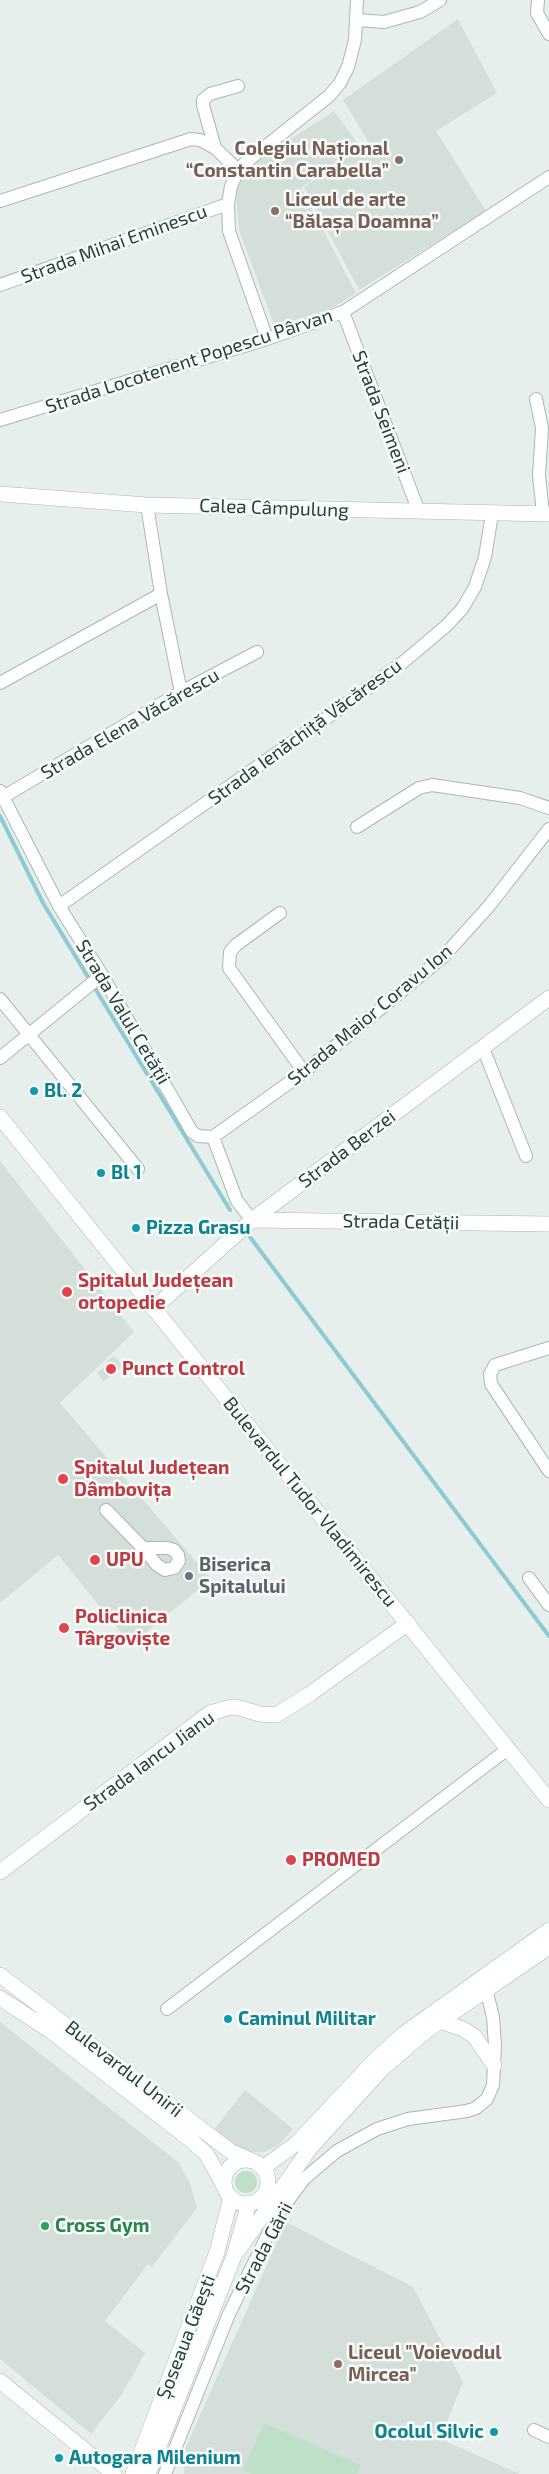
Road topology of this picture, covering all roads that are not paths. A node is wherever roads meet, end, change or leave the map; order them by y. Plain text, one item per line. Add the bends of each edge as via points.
1 (358, 0) edge
2 (440, 0) edge
3 (538, 0) edge
4 (358, 20) junction
5 (549, 34) edge
6 (238, 86) dead end
7 (215, 148) junction
8 (238, 170) junction
9 (549, 176) edge
10 (1, 199) edge
11 (228, 204) junction
12 (0, 285) edge
13 (343, 312) junction
14 (268, 339) junction
15 (536, 399) dead end
16 (0, 420) edge
17 (0, 494) edge
18 (147, 505) junction
19 (419, 512) junction
20 (492, 514) junction
21 (546, 514) edge
22 (161, 594) junction
23 (257, 652) dead end
24 (0, 683) edge
25 (181, 692) junction
26 (2, 794) edge
27 (549, 808) edge
28 (357, 826) dead end
29 (549, 829) edge
30 (59, 906) junction
31 (280, 913) dead end
32 (102, 975) junction
33 (0, 998) edge
34 (549, 998) edge
35 (30, 1034) junction
36 (483, 1048) junction
37 (0, 1058) edge
38 (304, 1072) junction
39 (0, 1117) edge
40 (213, 1137) junction
41 (526, 1156) dead end
42 (138, 1169) dead end
43 (252, 1220) junction
44 (549, 1224) edge
45 (153, 1309) junction
46 (549, 1348) edge
47 (549, 1471) edge
48 (106, 1510) dead end
49 (143, 1548) dead end
50 (529, 1578) dead end
51 (549, 1605) edge
52 (408, 1623) junction
53 (509, 1748) junction
54 (548, 1797) edge
55 (0, 1872) edge
56 (549, 1930) edge
57 (549, 1947) edge
58 (0, 1975) edge
59 (486, 1989) junction
60 (0, 1998) edge
61 (167, 2009) dead end
62 (440, 2021) junction
63 (494, 2064) junction
64 (311, 2147) junction
65 (256, 2164) junction
66 (268, 2186) junction
67 (228, 2192) junction
68 (249, 2203) junction
69 (234, 2256) junction
70 (0, 2381) edge
71 (534, 2430) dead end
72 (549, 2437) edge
73 (114, 2474) edge
74 (133, 2474) edge
75 (148, 2474) edge
76 (165, 2474) edge

1 - 4 street
2 - 4 street via 420,12 384,22
3 - 5 street via 537,13
4 - 8 street via 350,58 340,83 329,96
6 - 7 street via 210,94 203,100
7 - 8 street
7 - 10 street via 191,139
8 - 11 street
9 - 13 street, Strada Locotenent Popescu Pârvan
11 - 12 street, Strada Mihai Eminescu
11 - 14 street via 229,231
13 - 14 street, Strada Locotenent Popescu Pârvan
13 - 19 street, Strada Seimeni
14 - 16 street, Strada Locotenent Popescu Pârvan
15 - 21 street via 542,428 539,475
17 - 18 main road, Calea Câmpulung
18 - 19 main road, Calea Câmpulung
18 - 22 street
19 - 20 main road, Calea Câmpulung
20 - 21 main road, Calea Câmpulung
20 - 30 street, Strada Ienăchiță Văcărescu via 485,557 475,587 462,609 446,626 401,664
22 - 24 street
22 - 25 street
23 - 25 street, Strada Elena Văcărescu
25 - 26 street, Strada Elena Văcărescu
26 - 30 street, Strada Valul Cetății
27 - 28 street via 520,798 432,785 419,788
29 - 38 street, Strada Maior Coravu Ion via 495,899 444,956
30 - 32 street, Strada Valul Cetății
31 - 38 street via 236,945 230,952 229,968
32 - 35 street
32 - 40 street, Strada Valul Cetății via 192,1132 198,1136
33 - 35 street
34 - 36 main road, Strada Berzei
35 - 37 street
35 - 42 street
36 - 41 street
36 - 43 main road, Strada Berzei
38 - 40 street, Strada Maior Coravu Ion
39 - 45 main road, Bulevardul Tudor Vladimirescu
40 - 43 street via 237,1201
43 - 44 main road, Strada Cetății
43 - 45 main road, Strada Berzei
45 - 52 main road, Bulevardul Tudor Vladimirescu
46 - 47 street via 494,1365 490,1374 491,1384
48 - 49 street
50 - 51 street
52 - 53 main road, Bulevardul Tudor Vladimirescu
52 - 55 main road, Strada Iancu Jianu via 276,1715 231,1707 210,1713
53 - 54 main road, Bulevardul Tudor Vladimirescu
53 - 61 street
56 - 65 main road via 402,2035 297,2143
57 - 59 main road
58 - 65 main road, Bulevardul Unirii via 230,2151
59 - 62 main road
59 - 63 street, Strada Gării via 494,2024
60 - 67 main road, Bulevardul Unirii via 52,2032 192,2141 207,2155
62 - 63 main road via 474,2036
62 - 64 main road via 382,2069
63 - 76 street, Strada Gării via 490,2092 476,2108 408,2119 377,2129 329,2157 294,2192 269,2230 230,2314
64 - 66 main road
64 - 69 main road
65 - 66 main road via 268,2178
65 - 67 main road via 238,2162 230,2167 225,2178
66 - 68 main road via 262,2197
67 - 68 main road via 239,2202
67 - 74 main road, Șoseaua Găești via 218,2252
68 - 69 main road, Șoseaua Găești
69 - 75 main road, Șoseaua Găești
70 - 73 main road
71 - 72 street

